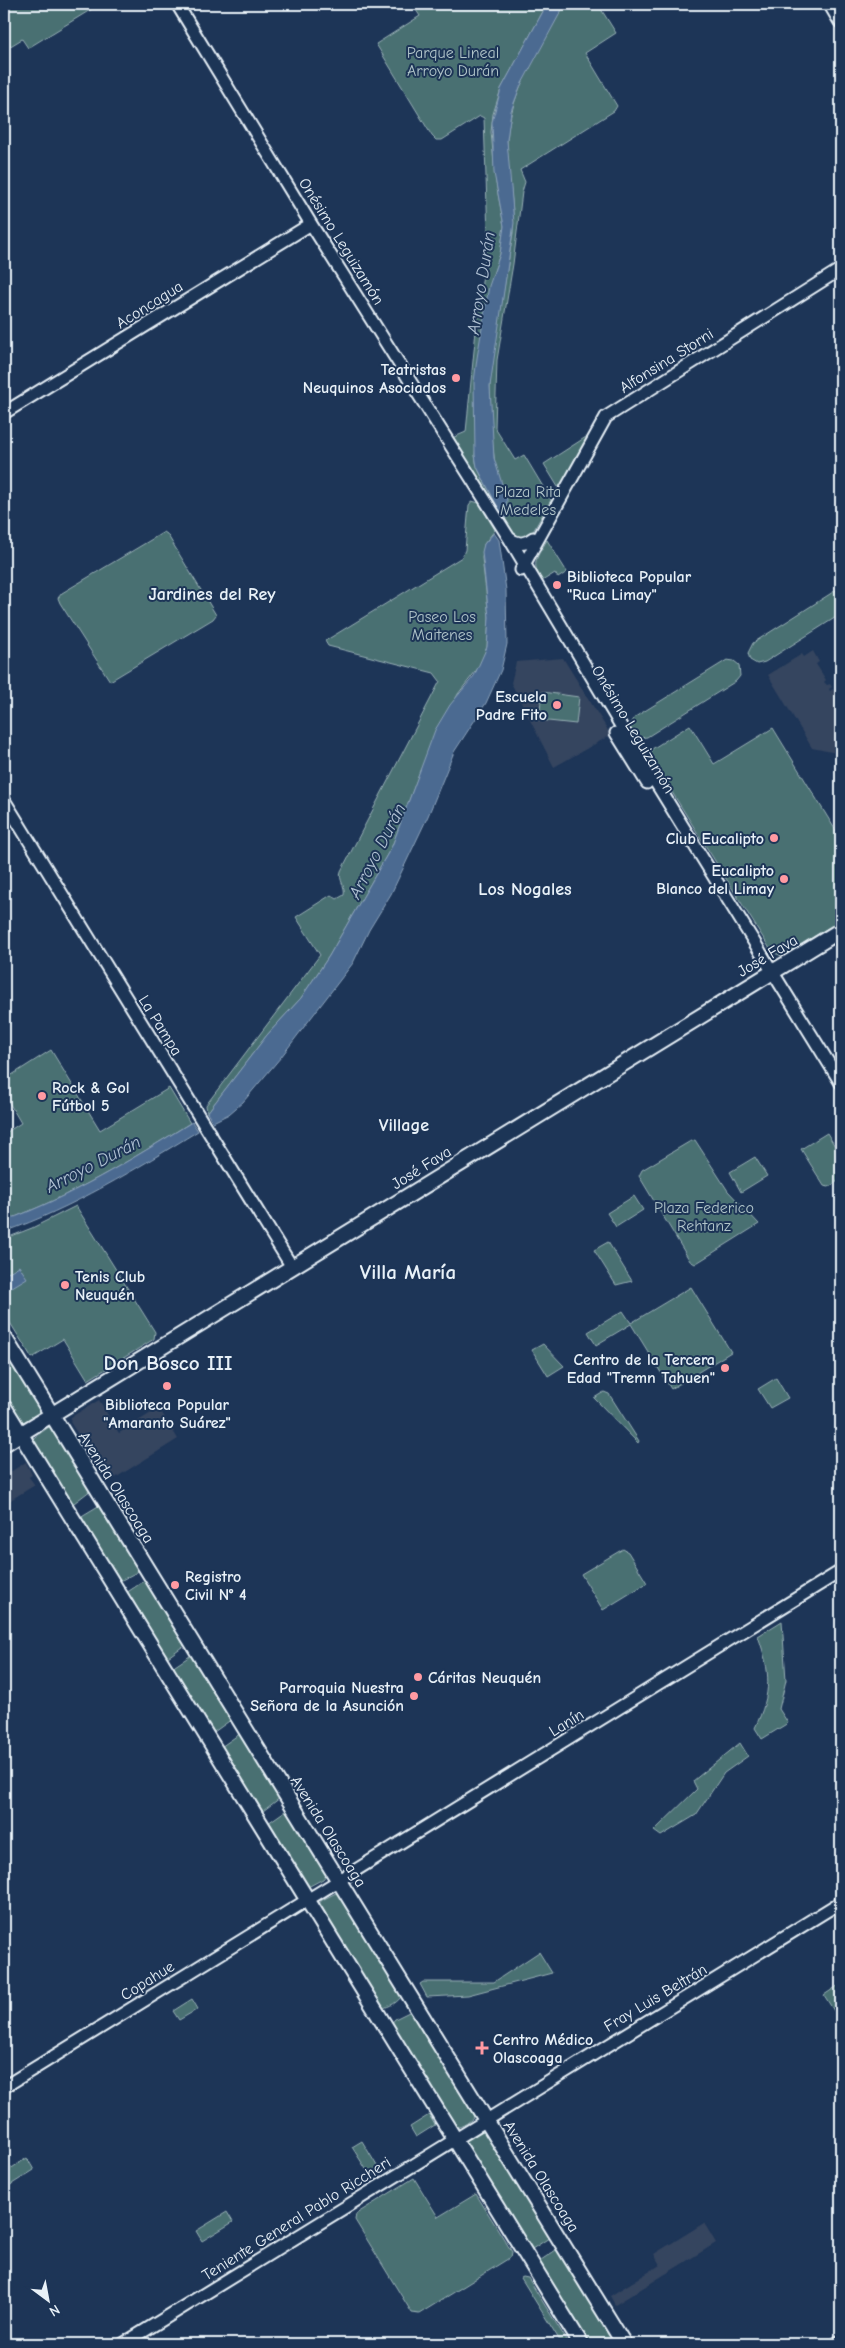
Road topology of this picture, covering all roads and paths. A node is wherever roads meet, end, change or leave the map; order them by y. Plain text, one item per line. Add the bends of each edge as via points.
1 (177, 4) edge
2 (830, 4) edge
3 (841, 21) edge
4 (311, 224) junction
5 (841, 269) edge
6 (4, 413) edge
7 (480, 495) junction
8 (549, 517) junction
9 (509, 538) junction
10 (533, 538) junction
11 (520, 565) junction
12 (4, 800) edge
13 (841, 930) edge
14 (772, 972) junction
15 (841, 1083) edge
16 (292, 1267) junction
17 (4, 1337) edge
18 (4, 1407) edge
19 (52, 1414) junction
20 (20, 1434) junction
21 (4, 1444) edge
22 (841, 1571) edge
23 (339, 1881) junction
24 (308, 1900) junction
25 (841, 1902) edge
26 (4, 2087) edge
27 (486, 2119) junction
28 (454, 2139) junction
29 (123, 2344) edge
30 (581, 2344) edge
31 (624, 2344) edge

1 - 4 street, Onésimo Leguizamón
2 - 3 main road
4 - 6 street, Aconcagua
4 - 7 street, Onésimo Leguizamón
5 - 8 street, Alfonsina Storni via 606,417
7 - 9 street, Onésimo Leguizamón
7 - 11 street, Onésimo Leguizamón
8 - 10 street, Alfonsina Storni
8 - 11 street, Alfonsina Storni
9 - 10 street via 519,544
9 - 11 street, Onésimo Leguizamón
10 - 11 street, Alfonsina Storni
11 - 14 street, Onésimo Leguizamón via 633,760 758,959
12 - 16 street, La Pampa
13 - 14 main road, José Fava
14 - 15 street, Onésimo Leguizamón
14 - 16 main road, José Fava
16 - 19 main road, José Fava
17 - 19 main road, Avenida Olascoaga
18 - 20 main road
19 - 20 main road, José Fava
19 - 23 main road, Avenida Olascoaga
20 - 21 main road, José Fava
20 - 24 main road
22 - 23 street, Lanín
23 - 24 street, Lanín
23 - 27 main road, Avenida Olascoaga
24 - 26 street, Copahue
24 - 28 main road
25 - 27 street, Fray Luis Beltrán
27 - 28 street, Teniente General Pablo Riccheri
27 - 31 main road, Avenida Olascoaga
28 - 29 street, Teniente General Pablo Riccheri
28 - 30 main road

